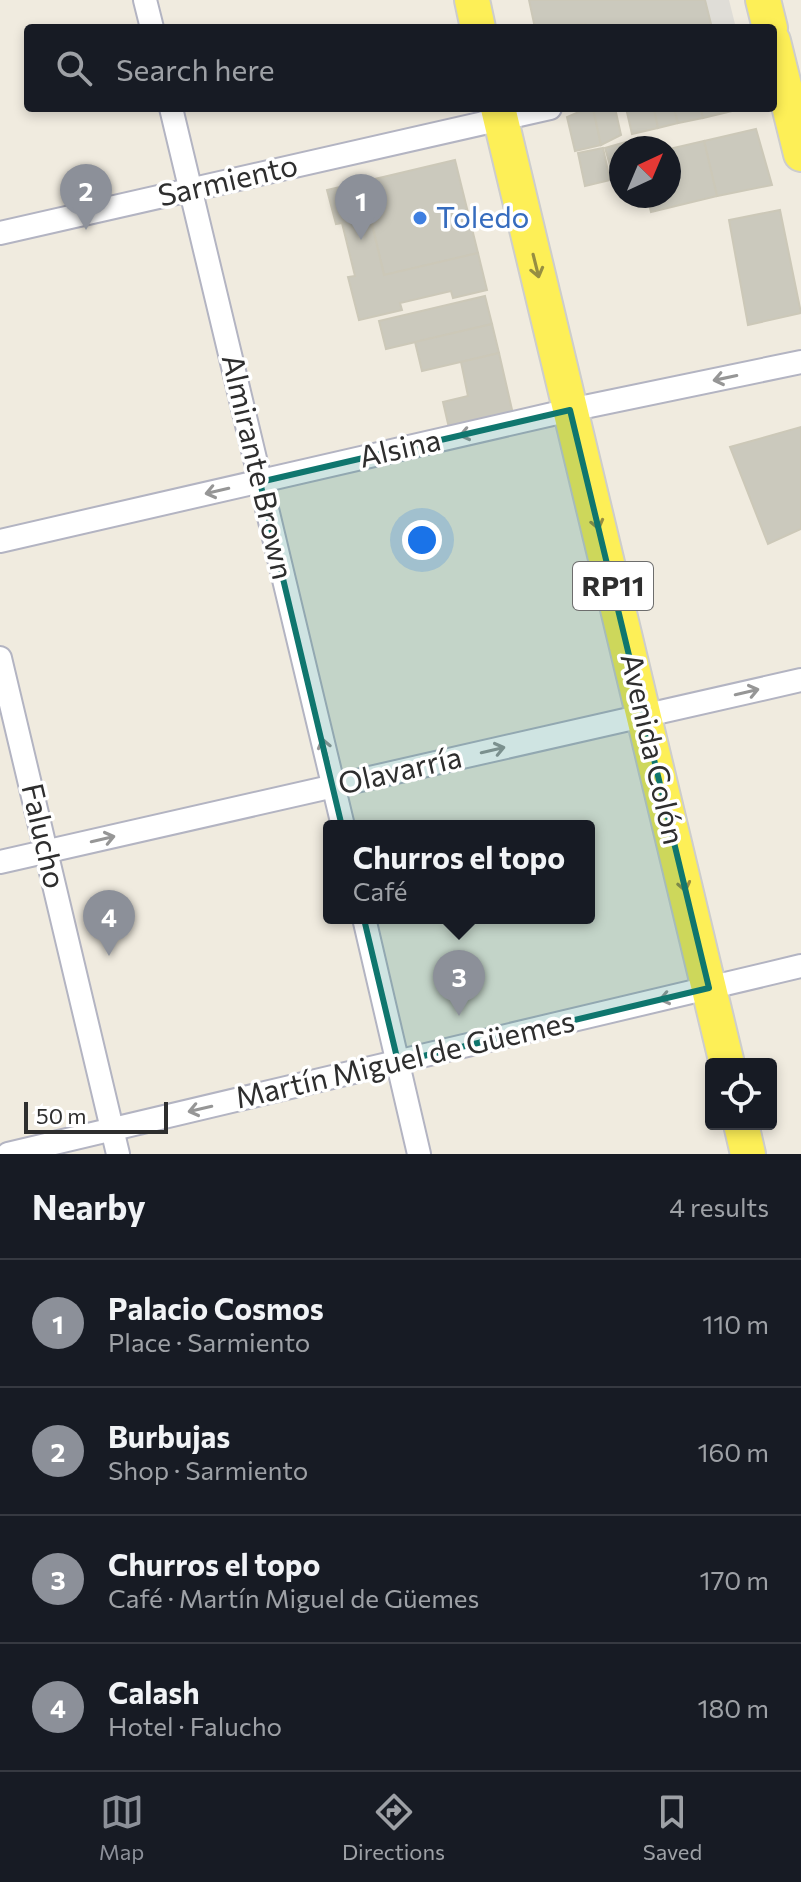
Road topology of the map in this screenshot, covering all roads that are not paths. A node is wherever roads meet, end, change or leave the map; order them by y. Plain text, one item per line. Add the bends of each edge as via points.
1 (145, 0) edge
2 (472, 0) edge
3 (763, 0) edge
4 (151, 24) edge
5 (477, 24) edge
6 (768, 24) edge
7 (777, 61) edge
8 (172, 112) edge
9 (499, 114) edge
10 (801, 154) edge
11 (191, 190) junction
12 (0, 233) edge
13 (801, 362) edge
14 (570, 410) junction
15 (260, 482) junction
16 (0, 541) edge
17 (0, 658) edge
18 (801, 680) edge
19 (644, 716) junction
20 (334, 786) junction
21 (342, 820) edge
22 (46, 852) junction
23 (0, 862) edge
24 (365, 924) edge
25 (801, 966) edge
26 (709, 988) junction
27 (726, 1058) edge
28 (398, 1062) junction
29 (112, 1129) junction
30 (742, 1130) edge
31 (8, 1154) edge
32 (118, 1154) edge
33 (419, 1154) edge
34 (748, 1154) edge

1 - 4 street
2 - 5 main road
3 - 6 main road
7 - 10 main road
8 - 11 street, Almirante Brown
9 - 11 street, Sarmiento
9 -> 14 main road, Avenida Colón / RP11
11 - 12 street, Sarmiento
11 - 15 street, Almirante Brown
13 -> 14 street, Alsina
14 -> 15 street, Alsina
14 -> 19 main road, Avenida Colón / RP11
15 -> 16 street, Alsina
20 -> 15 street, Almirante Brown
17 - 22 street, Falucho
19 -> 18 street, Olavarría
20 -> 19 street, Olavarría
19 -> 26 main road, Avenida Colón / RP11
20 - 21 street, Almirante Brown
22 -> 20 street, Olavarría
22 - 23 street, Olavarría
22 - 29 street, Falucho
24 - 28 street
25 - 26 street, Martín Miguel de Güemes
26 - 27 main road, Avenida Colón / RP11
26 -> 28 street, Martín Miguel de Güemes
28 -> 29 street, Martín Miguel de Güemes
28 - 33 street
29 - 31 street, Martín Miguel de Güemes
29 - 32 street, Falucho
30 - 34 main road

